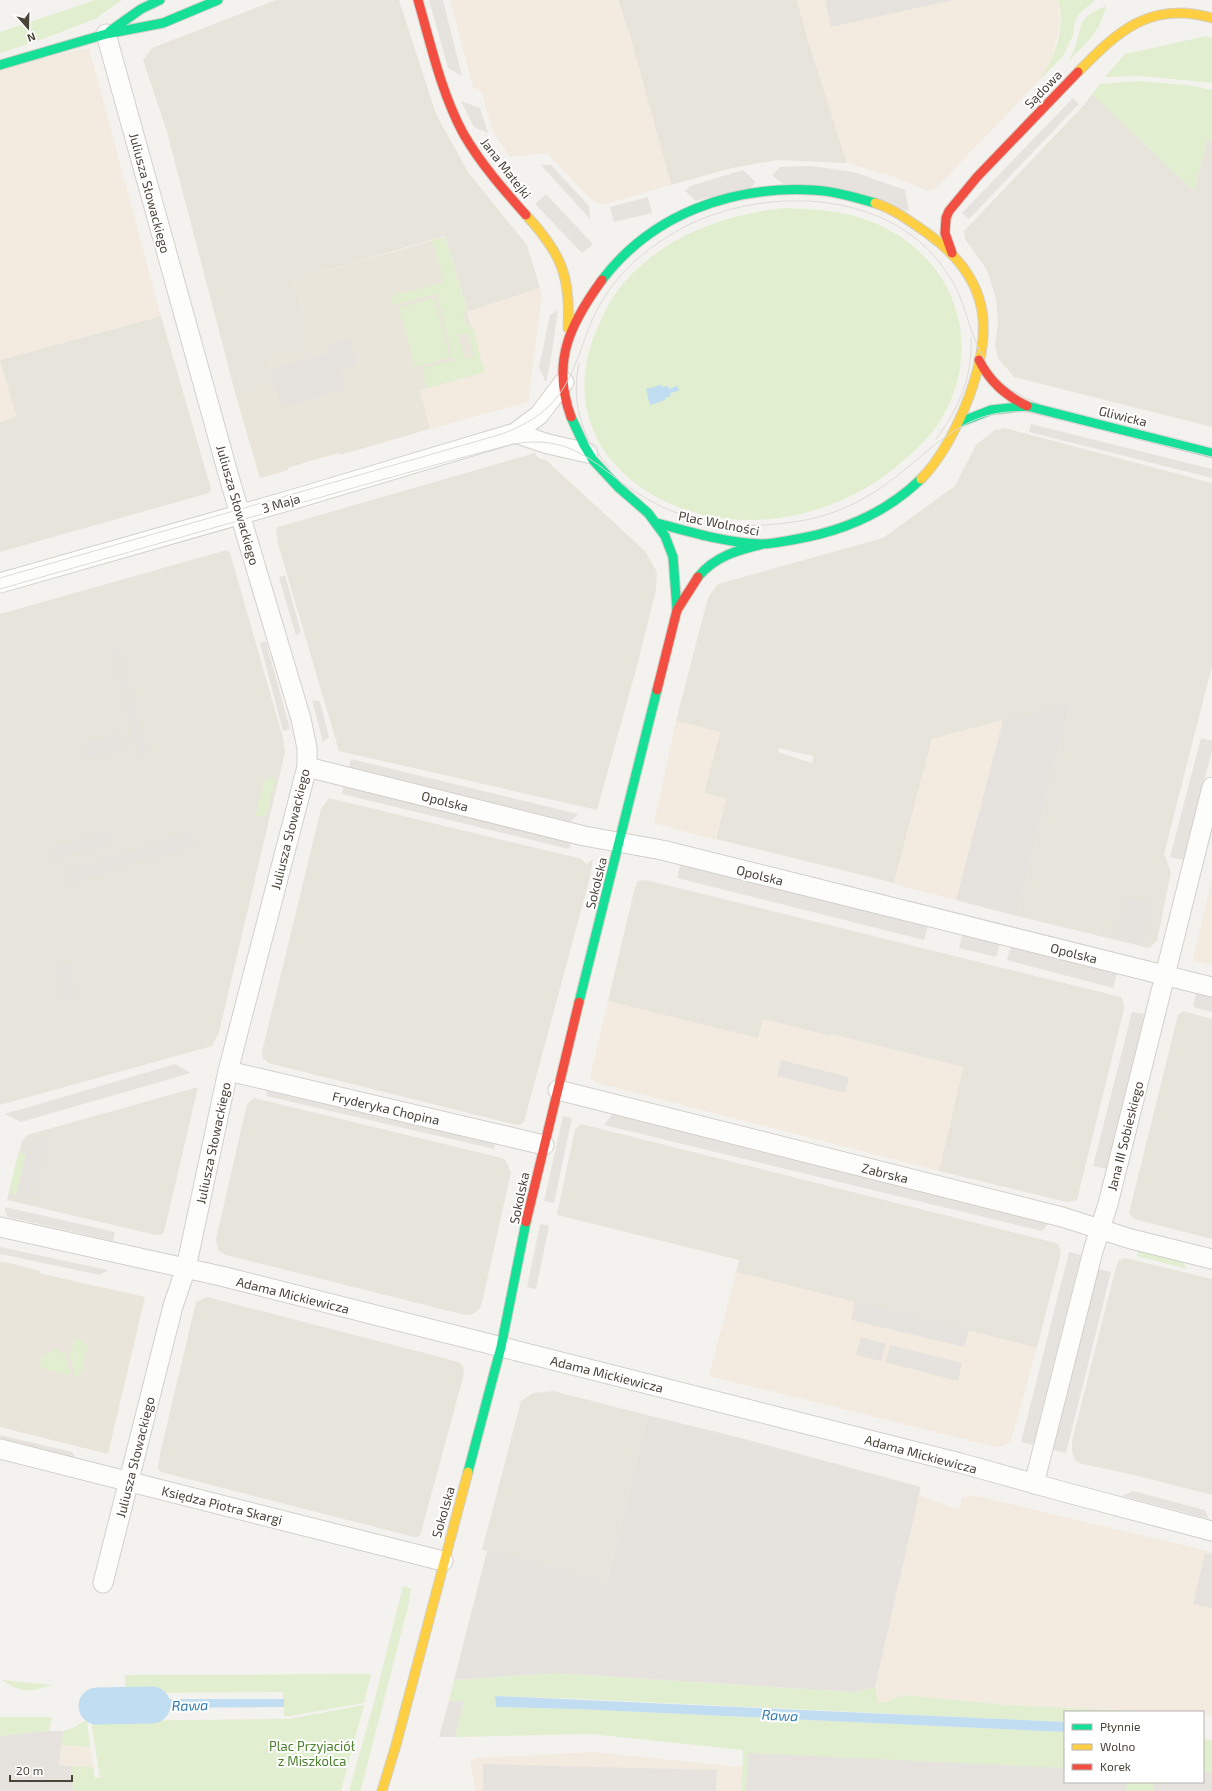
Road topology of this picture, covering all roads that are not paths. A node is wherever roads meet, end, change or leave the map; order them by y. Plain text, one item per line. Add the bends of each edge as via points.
1 (160, 0) edge
2 (218, 0) edge
3 (418, 0) edge
4 (1212, 18) edge
5 (106, 34) junction
6 (0, 65) edge
7 (952, 253) junction
8 (564, 347) junction
9 (979, 360) junction
10 (564, 382) junction
11 (1027, 406) junction
12 (958, 423) junction
13 (515, 433) junction
14 (588, 453) junction
15 (1212, 453) edge
16 (240, 515) junction
17 (657, 523) junction
18 (762, 544) junction
19 (0, 583) edge
20 (677, 610) junction
21 (307, 767) junction
22 (1212, 787) edge
23 (619, 842) junction
24 (1165, 976) junction
25 (1212, 987) edge
26 (228, 1071) junction
27 (558, 1090) junction
28 (544, 1145) junction
29 (0, 1227) edge
30 (1100, 1229) junction
31 (1212, 1259) edge
32 (186, 1268) junction
33 (501, 1347) junction
34 (0, 1450) edge
35 (129, 1481) junction
36 (1034, 1484) junction
37 (1212, 1531) edge
38 (443, 1561) junction
39 (103, 1583) dead end
40 (382, 1791) edge

1 - 5 street via 141,9
2 - 5 street via 163,23
3 - 8 street, Jana Matejki via 444,88 463,132 494,178 539,228 562,266 570,303
4 - 7 street, Sądowa via 1196,10 1170,7 1146,12 1114,34 997,155 949,211 945,233
5 - 6 street
5 - 16 street, Juliusza Słowackiego
7 - 8 street, Plac Wolności via 927,231 896,211 842,192 781,189 746,193 676,216 619,259 584,304
7 - 9 street, Plac Wolności via 967,271 980,301 983,336
8 - 10 street, Plac Wolności
9 - 11 street, Gliwicka via 986,375 997,388
9 - 12 street, Plac Wolności via 971,392
10 - 13 street, 3 Maja via 539,415
10 - 14 street, Plac Wolności via 572,421
11 - 12 street, Gliwicka via 1009,405 992,409
11 - 15 street, Gliwicka
12 - 18 street, Plac Wolności via 924,476 888,505 854,523 823,534
13 - 14 street
13 - 16 street, 3 Maja
14 - 17 street, Plac Wolności via 610,479
16 - 19 street, 3 Maja
16 - 21 street, Juliusza Słowackiego via 300,719 307,748
17 - 18 street, Plac Wolności via 724,540
17 - 20 street, Sokolska via 672,548
18 - 20 street, Sokolska via 726,555 708,565 694,579
20 - 23 street, Sokolska
21 - 23 street, Opolska via 584,836
21 - 26 street, Juliusza Słowackiego
22 - 24 street, Jana III Sobieskiego
23 - 24 street, Opolska via 662,850
23 - 27 street, Sokolska
24 - 25 street, Opolska
24 - 30 street, Jana III Sobieskiego
26 - 28 street, Fryderyka Chopina
26 - 32 street, Juliusza Słowackiego
27 - 28 street, Sokolska
27 - 30 street, Zabrska via 1062,1217
28 - 33 street, Sokolska
29 - 32 street, Adama Mickiewicza
30 - 31 street, Zabrska
30 - 36 street, Jana III Sobieskiego
32 - 33 street, Adama Mickiewicza
32 - 35 street, Juliusza Słowackiego via 173,1306
33 - 36 street, Adama Mickiewicza
33 - 38 street, Sokolska
34 - 35 street, Księdza Piotra Skargi
35 - 38 street, Księdza Piotra Skargi
35 - 39 street, Juliusza Słowackiego
36 - 37 street, Adama Mickiewicza
38 - 40 street, Sokolska

